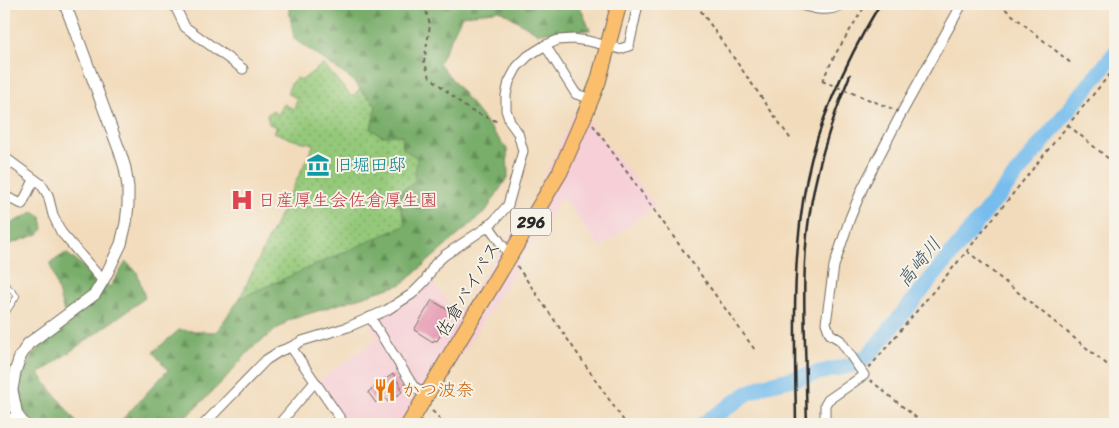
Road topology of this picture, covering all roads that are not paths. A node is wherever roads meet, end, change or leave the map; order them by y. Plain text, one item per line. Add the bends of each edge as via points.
1 (65, 4) edge
2 (174, 4) edge
3 (619, 4) edge
4 (638, 4) edge
5 (798, 4) edge
6 (844, 4) edge
7 (962, 4) edge
8 (546, 45) junction
9 (608, 46) junction
10 (243, 69) dead end
11 (592, 99) junction
12 (4, 158) edge
13 (34, 180) junction
14 (4, 196) edge
15 (488, 225) junction
16 (510, 256) junction
17 (103, 281) junction
18 (4, 282) edge
19 (4, 316) edge
20 (370, 317) junction
21 (291, 347) junction
22 (315, 382) junction
23 (425, 399) junction
24 (338, 416) junction
25 (20, 420) edge
26 (4, 422) edge
27 (204, 424) edge
28 (279, 424) edge
29 (332, 424) edge
30 (344, 424) edge
31 (409, 424) edge
32 (825, 424) edge

1 - 17 street via 120,152 128,187 121,244
2 - 10 street via 185,27
3 - 9 highway, 佐倉バイパス / 296
4 - 9 street via 629,46 620,49
5 - 6 street via 817,10
7 - 32 street via 884,146 850,218 834,266 826,323 830,334 840,340 864,375 828,400
8 - 9 street via 573,39
8 - 11 street via 576,94
8 - 15 street via 528,56 509,82 506,110 523,151 508,205
9 - 11 highway, 佐倉バイパス / 296
11 - 16 highway, 佐倉バイパス / 296 via 560,172
12 - 13 street
13 - 14 street via 22,204
13 - 17 street via 48,195 61,232
15 - 16 street
15 - 20 street via 435,264 412,294
16 - 23 highway, 佐倉バイパス / 296
17 - 25 street via 95,294 28,344 20,357 12,390
18 - 19 lane via 17,296
20 - 21 street
20 - 23 street via 413,386
21 - 22 street
21 - 27 street via 266,360
22 - 24 street
22 - 28 street
23 - 31 highway, 佐倉バイパス / 296
24 - 29 street
24 - 30 street
25 - 26 street

